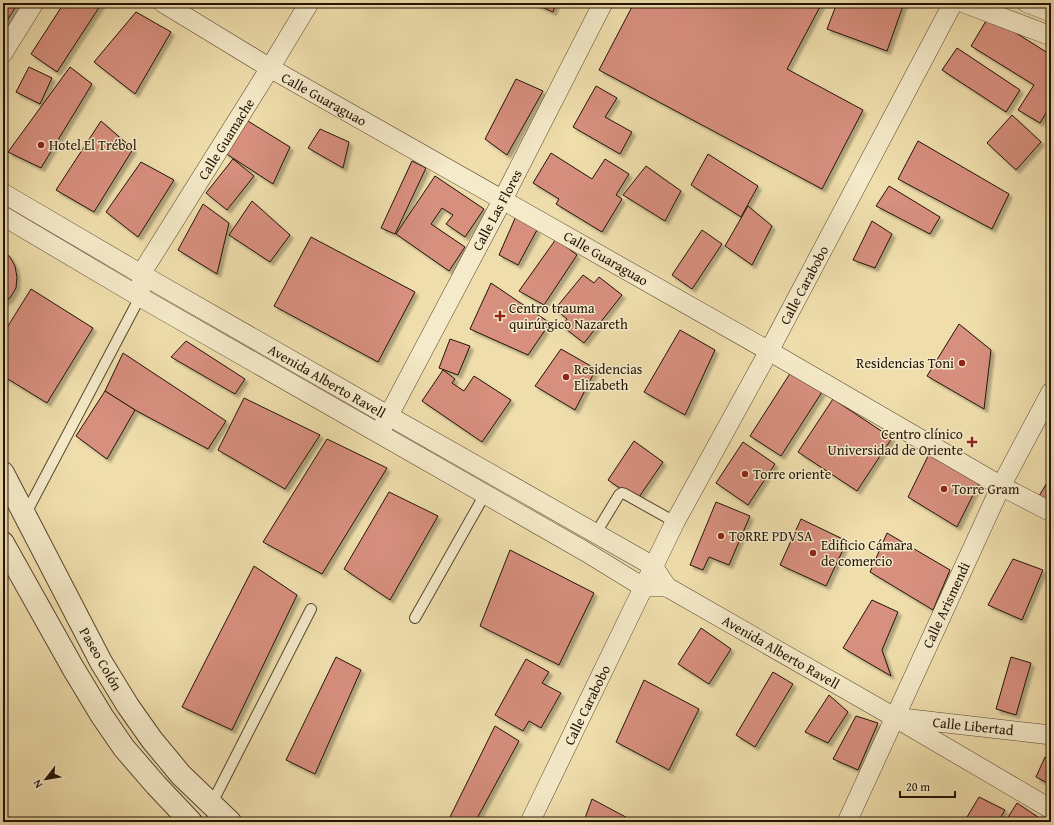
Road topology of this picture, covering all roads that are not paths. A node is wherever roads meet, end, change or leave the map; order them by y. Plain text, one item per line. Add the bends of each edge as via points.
1 (34, 3) edge
2 (162, 3) edge
3 (309, 3) edge
4 (603, 3) edge
5 (953, 3) edge
6 (964, 3) edge
7 (1027, 3) edge
8 (1051, 12) edge
9 (1051, 36) edge
10 (3, 53) edge
11 (270, 68) junction
12 (3, 193) edge
13 (503, 199) junction
14 (3, 216) edge
15 (141, 274) junction
16 (140, 297) junction
17 (769, 351) junction
18 (1051, 392) edge
19 (389, 416) junction
20 (379, 433) junction
21 (3, 473) edge
22 (1000, 486) junction
23 (485, 494) junction
24 (1051, 512) edge
25 (25, 514) junction
26 (675, 522) junction
27 (596, 533) junction
28 (3, 543) edge
29 (653, 566) junction
30 (643, 587) junction
31 (667, 587) junction
32 (312, 609) dead end
33 (415, 618) dead end
34 (894, 717) junction
35 (1051, 735) edge
36 (181, 775) junction
37 (156, 785) junction
38 (211, 804) junction
39 (1051, 809) edge
40 (191, 822) edge
41 (230, 822) edge
42 (530, 822) edge
43 (847, 822) edge

1 - 10 street
2 - 11 street, Calle Guaraguao
3 - 11 street, Calle Guamache
4 - 13 street, Calle Las Flores
5 - 17 street, Calle Carabobo
6 - 9 street
7 - 8 street
11 - 13 street, Calle Guaraguao
11 - 15 street, Calle Guamache
12 - 15 street, Avenida Alberto Ravell
13 - 17 street, Calle Guaraguao
13 - 19 street, Calle Las Flores
14 - 16 street, Avenida Alberto Ravell
15 - 16 street
15 - 19 street, Avenida Alberto Ravell
16 - 20 street, Avenida Alberto Ravell
16 - 25 lane
17 - 22 street, Calle Guaraguao
17 - 26 street, Calle Carabobo
18 - 22 street, Calle Arismendi
19 - 20 street, Calle Las Flores
19 - 27 street, Avenida Alberto Ravell
20 - 23 street, Avenida Alberto Ravell
21 - 25 street, Paseo Colón
22 - 24 street, Calle Guaraguao
22 - 34 street, Calle Arismendi
23 - 30 street, Avenida Alberto Ravell
23 - 33 lane
25 - 36 street, Paseo Colón via 101,662 152,740
26 - 27 lane via 622,493
26 - 29 street, Calle Carabobo
27 - 29 street, Avenida Alberto Ravell
28 - 37 street, Paseo Colón via 102,716 124,748
29 - 30 street, Calle Carabobo
29 - 31 street
30 - 31 street
30 - 42 street, Calle Carabobo
31 - 34 street, Avenida Alberto Ravell
32 - 38 lane
34 - 35 street, Calle Libertad
34 - 39 street, Avenida Alberto Ravell
34 - 43 street, Calle Arismendi
36 - 37 lane
36 - 38 street, Paseo Colón
37 - 40 street, Paseo Colón
38 - 41 street, Paseo Colón

